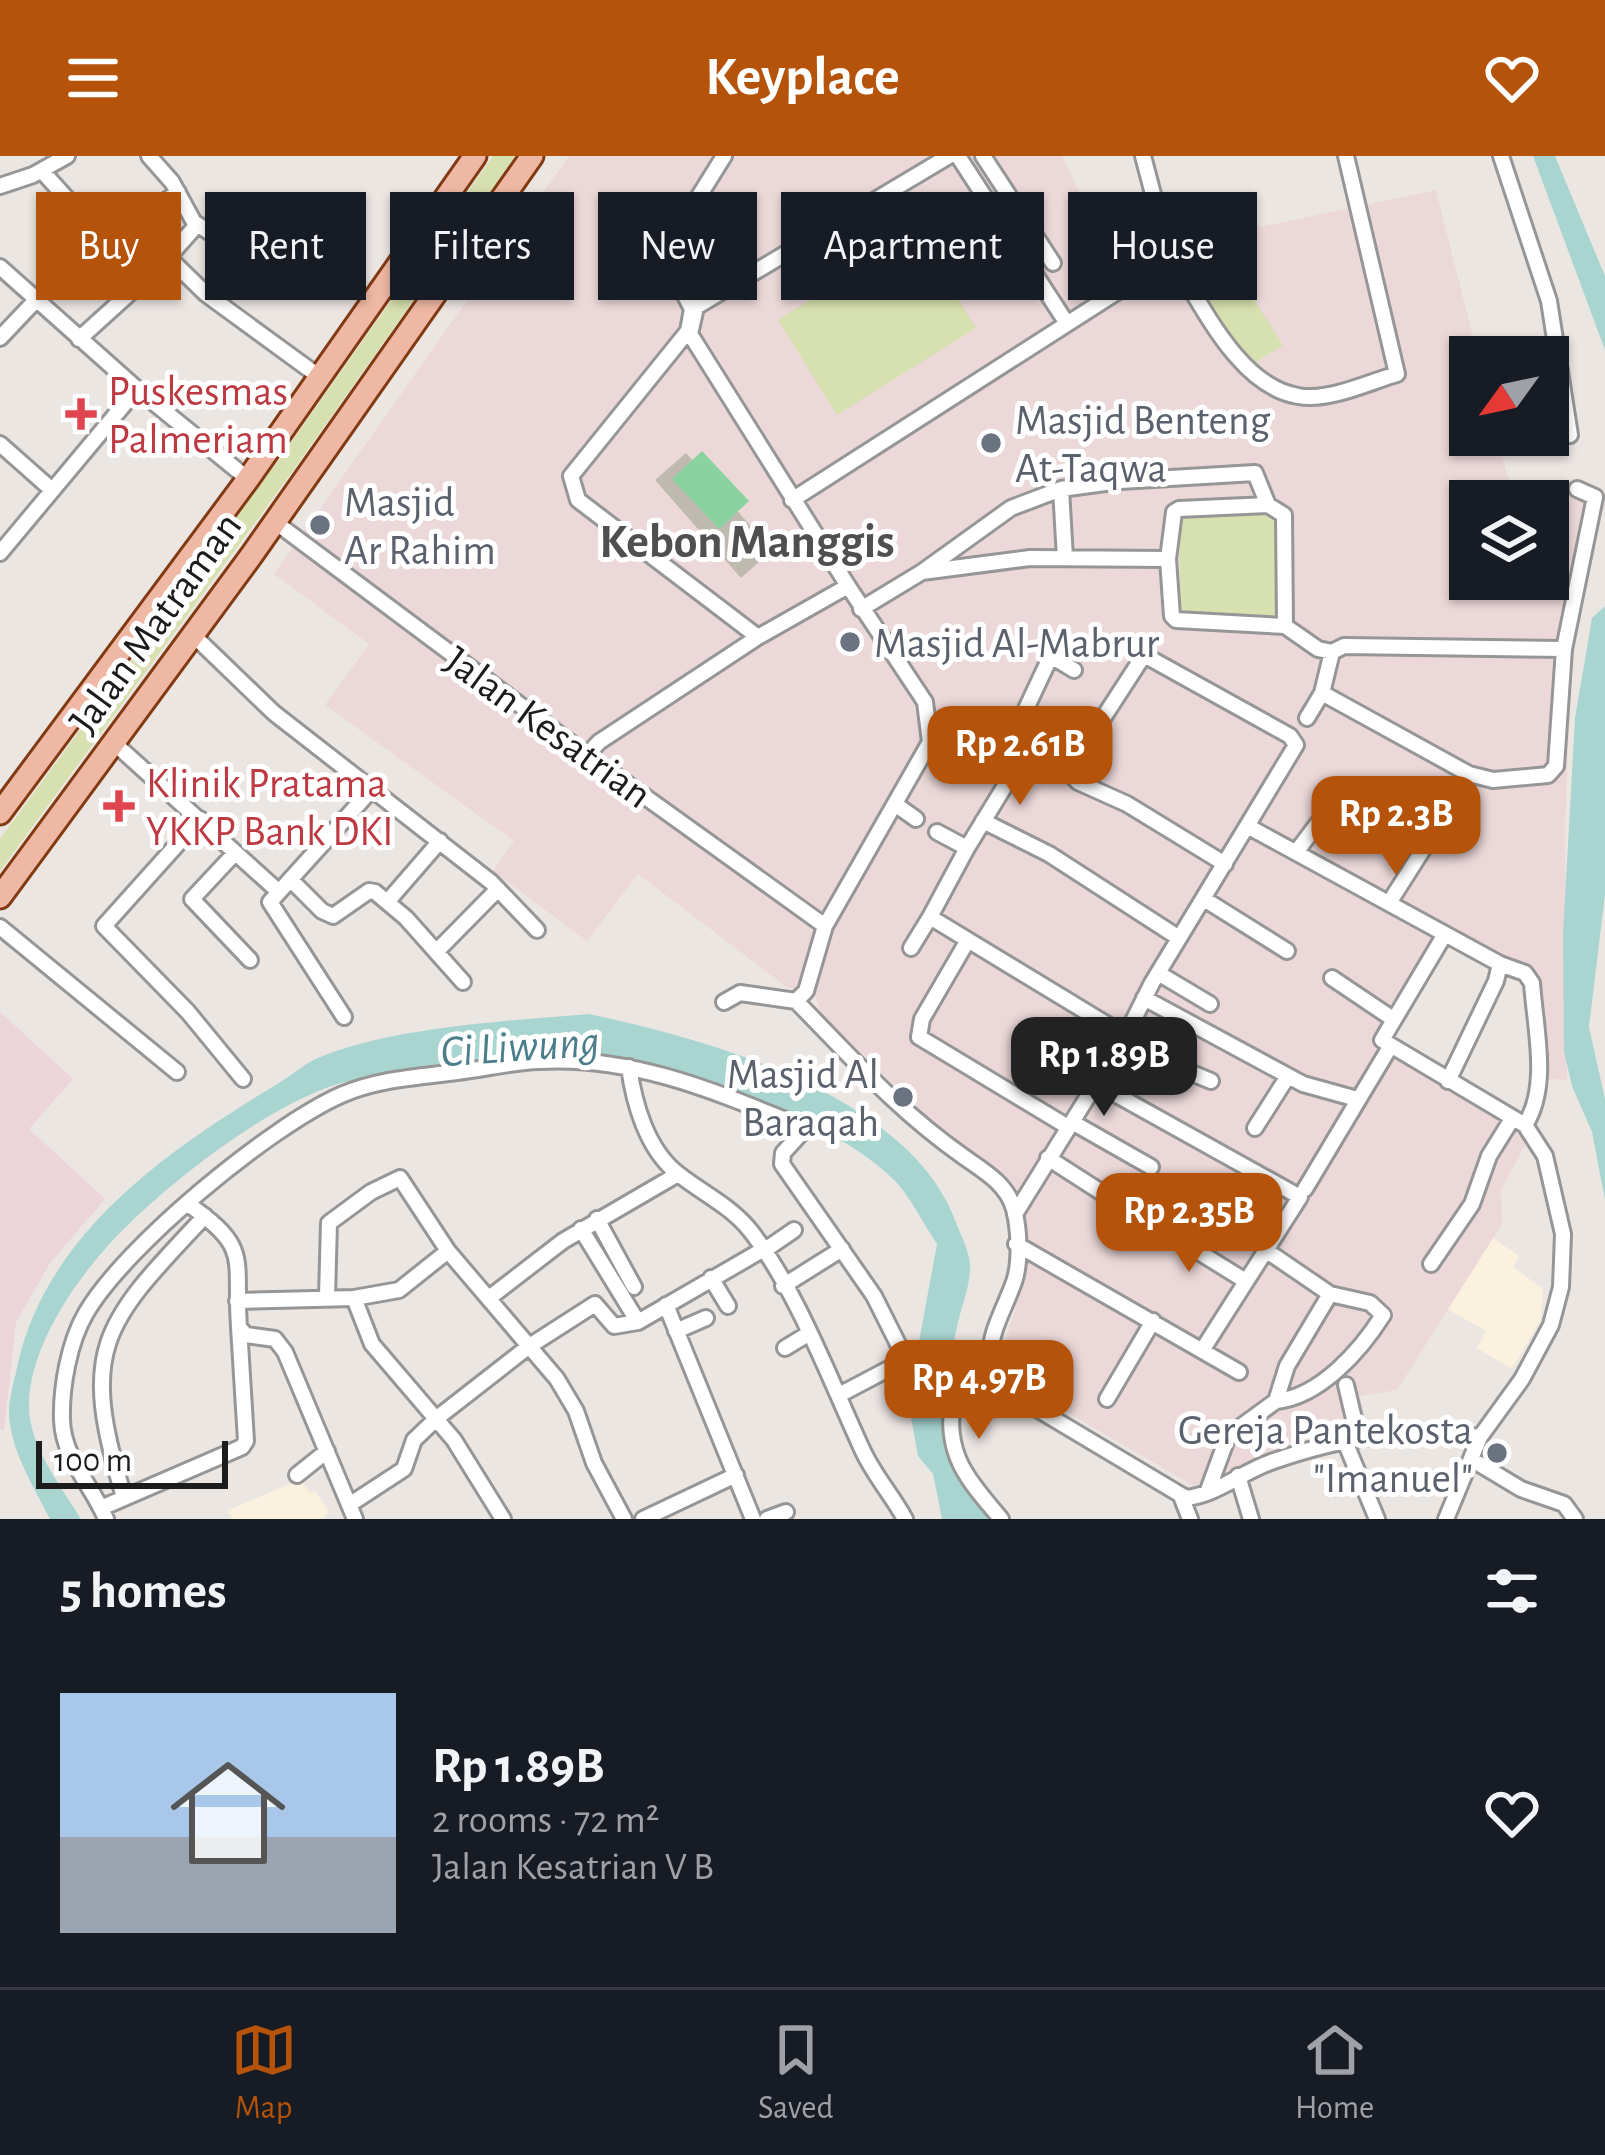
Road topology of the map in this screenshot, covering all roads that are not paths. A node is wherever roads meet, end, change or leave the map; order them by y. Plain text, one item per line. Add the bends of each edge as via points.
1 (67, 156) edge
2 (149, 156) edge
3 (475, 156) edge
4 (532, 156) edge
5 (724, 156) edge
6 (954, 156) edge
7 (983, 156) edge
8 (1143, 156) edge
9 (1346, 156) edge
10 (1501, 156) edge
11 (43, 171) junction
12 (0, 186) edge
13 (62, 192) edge
14 (178, 192) edge
15 (1152, 192) edge
16 (181, 197) edge
17 (197, 225) junction
18 (205, 230) edge
19 (181, 243) edge
20 (1054, 263) dead end
21 (0, 267) edge
22 (181, 270) edge
23 (36, 300) junction
24 (121, 300) edge
25 (1104, 300) edge
26 (1200, 300) edge
27 (1066, 322) junction
28 (689, 332) junction
29 (0, 338) edge
30 (79, 339) junction
31 (321, 378) junction
32 (137, 389) junction
33 (1570, 435) dead end
34 (0, 443) edge
35 (248, 479) junction
36 (1061, 489) junction
37 (1576, 489) dead end
38 (52, 490) junction
39 (792, 500) junction
40 (1268, 505) junction
41 (275, 522) junction
42 (1, 548) edge
43 (1064, 558) junction
44 (1168, 559) junction
45 (922, 572) junction
46 (848, 586) junction
47 (860, 609) junction
48 (1285, 626) junction
49 (192, 634) junction
50 (758, 637) junction
51 (1564, 649) junction
52 (1332, 652) junction
53 (1074, 670) dead end
54 (1322, 692) junction
55 (1307, 718) dead end
56 (1031, 742) junction
57 (114, 743) junction
58 (586, 755) junction
59 (1067, 770) junction
60 (372, 789) junction
61 (895, 805) junction
62 (0, 813) edge
63 (200, 819) junction
64 (916, 819) dead end
65 (982, 820) junction
66 (1441, 821) dead end
67 (1250, 827) junction
68 (937, 832) dead end
69 (1429, 840) junction
70 (440, 841) junction
71 (967, 848) junction
72 (1298, 851) junction
73 (236, 853) junction
74 (1225, 864) junction
75 (285, 886) junction
76 (498, 889) junction
77 (0, 897) edge
78 (1204, 899) junction
79 (388, 901) junction
80 (1389, 903) junction
81 (930, 917) junction
82 (825, 926) junction
83 (0, 927) edge
84 (537, 930) dead end
85 (1445, 934) junction
86 (1179, 938) junction
87 (968, 940) junction
88 (911, 948) dead end
89 (1287, 950) dead end
90 (436, 952) junction
91 (250, 960) dead end
92 (1500, 964) junction
93 (1158, 973) junction
94 (1332, 978) dead end
95 (463, 982) dead end
96 (1144, 998) junction
97 (796, 1000) junction
98 (724, 1002) dead end
99 (1210, 1004) dead end
100 (344, 1017) dead end
101 (1393, 1019) junction
102 (1126, 1035) junction
103 (1390, 1047) junction
104 (629, 1067) junction
105 (177, 1072) dead end
106 (1288, 1076) junction
107 (243, 1079) dead end
108 (1211, 1081) dead end
109 (1448, 1081) junction
110 (1096, 1084) junction
111 (1358, 1099) junction
112 (1519, 1122) junction
113 (1070, 1124) junction
114 (1256, 1128) dead end
115 (1048, 1158) junction
116 (1151, 1167) dead end
117 (678, 1174) junction
118 (1305, 1189) dead end
119 (188, 1204) junction
120 (1132, 1213) dead end
121 (1015, 1214) junction
122 (205, 1216) junction
123 (596, 1219) junction
124 (1160, 1228) dead end
125 (581, 1229) junction
126 (794, 1230) dead end
127 (1016, 1244) junction
128 (764, 1250) junction
129 (842, 1250) junction
130 (1264, 1250) junction
131 (448, 1251) junction
132 (1431, 1264) dead end
133 (711, 1278) junction
134 (1244, 1280) junction
135 (783, 1286) junction
136 (634, 1287) dead end
137 (1330, 1294) junction
138 (327, 1297) junction
139 (354, 1298) junction
140 (489, 1298) junction
141 (237, 1301) junction
142 (666, 1305) junction
143 (728, 1306) dead end
144 (706, 1318) dead end
145 (638, 1322) junction
146 (1154, 1322) junction
147 (239, 1328) junction
148 (676, 1330) junction
149 (808, 1334) junction
150 (528, 1347) junction
151 (785, 1348) dead end
152 (1203, 1348) junction
153 (990, 1355) junction
154 (1238, 1372) dead end
155 (1346, 1385) dead end
156 (839, 1395) junction
157 (1107, 1399) dead end
158 (1276, 1400) junction
159 (437, 1418) junction
160 (1480, 1437) junction
161 (1351, 1438) junction
162 (327, 1451) junction
163 (1471, 1459) junction
164 (736, 1474) junction
165 (297, 1475) dead end
166 (1238, 1476) junction
167 (1207, 1493) junction
168 (1181, 1496) junction
169 (124, 1497) junction
170 (352, 1512) edge
171 (786, 1512) dead end
172 (104, 1514) edge
173 (503, 1519) edge
174 (624, 1519) edge
175 (644, 1519) edge
176 (753, 1519) edge
177 (767, 1519) edge
178 (905, 1519) edge
179 (1001, 1519) edge
180 (1190, 1519) edge
181 (1250, 1519) edge
182 (1377, 1519) edge
183 (1446, 1519) edge
184 (1575, 1519) edge

1 - 11 street
2 - 14 street
3 - 31 main road, Jalan Matraman
4 - 41 main road, Jalan Matraman
5 - 28 street via 662,254 692,309
6 - 27 street
6 - 28 street via 695,307
7 - 20 street
8 - 15 street
9 - 26 street via 1397,374 1320,396 1272,387 1238,359
10 - 33 street via 1549,301
11 - 12 street
11 - 13 street
16 - 17 street
17 - 18 street
17 - 19 street
21 - 23 street
22 - 31 street
23 - 29 street
23 - 30 street
24 - 30 street
25 - 27 street
27 - 39 street
28 - 39 street
28 - 50 street via 571,484 578,500
30 - 32 street
31 - 35 main road, Jalan Matraman
32 - 35 street
32 - 38 street
34 - 38 street
35 - 62 main road, Jalan Matraman
36 - 40 street via 1255,473
36 - 43 street
36 - 45 street via 1011,508
37 - 51 street via 1594,502
38 - 42 street
39 - 46 street
40 - 44 street via 1178,509
40 - 48 street via 1284,515
41 - 49 main road, Jalan Matraman
41 - 58 street, Jalan Kesatrian
43 - 44 street
43 - 45 street
44 - 48 street via 1176,620
45 - 47 street
46 - 47 street
46 - 50 street
47 - 61 street via 925,702 930,722 930,742
48 - 52 street
49 - 57 main road, Jalan Matraman
49 - 60 street via 274,713
50 - 58 street
51 - 52 street
51 - 54 street via 1556,766 1548,775 1469,774
52 - 54 street
53 - 56 street via 1048,662 1018,726
54 - 55 street
56 - 59 street
56 - 65 street
57 - 63 street
57 - 77 main road, Jalan Matraman
58 - 82 street, Jalan Kesatrian
59 - 67 street via 1144,655 1295,740
59 - 74 street
60 - 70 street
60 - 75 street
61 - 64 street
61 - 82 street
63 - 73 street
63 - 107 street via 104,926
65 - 71 street
65 - 86 street
66 - 69 street
67 - 72 street
67 - 74 street
68 - 71 street
69 - 72 street via 1343,790
69 - 80 street
70 - 76 street
70 - 79 street
71 - 81 street
72 - 80 street
73 - 75 street
73 - 91 street via 193,900
74 - 78 street
75 - 79 street via 333,916 372,891
75 - 100 street via 270,902
76 - 84 street
76 - 90 street
78 - 86 street
78 - 89 street
79 - 90 street
80 - 85 street
81 - 87 street
81 - 88 street
82 - 97 street via 806,991
83 - 105 street
85 - 92 street
85 - 101 street
86 - 93 street
87 - 102 street
87 - 113 street via 919,1037
90 - 95 street
92 - 109 street
92 - 112 street via 1532,983 1539,1087 1535,1109
93 - 96 street
93 - 99 street
94 - 101 street
96 - 102 street
96 - 106 street
97 - 98 street via 747,993
97 - 121 street via 908,1117 998,1181
101 - 103 street via 1382,1040
102 - 108 street
102 - 110 street
103 - 109 street
103 - 111 street
104 - 117 street via 640,1116
104 - 119 street via 540,1060 403,1077 342,1095
104 - 129 street via 709,1088 803,1127 782,1164
106 - 111 street
106 - 114 street
109 - 112 street
110 - 113 street
110 - 130 street via 1300,1197
111 - 118 street
112 - 132 street via 1489,1156 1472,1204
112 - 160 street via 1545,1156 1563,1234 1561,1287 1538,1355
113 - 115 street
113 - 116 street
115 - 120 street
115 - 121 street
117 - 123 street
117 - 128 street via 734,1213
119 - 122 street
119 - 172 street via 117,1268 77,1331 65,1440
121 - 127 street
122 - 141 street via 236,1251
122 - 169 street via 136,1289 106,1350 102,1406
123 - 125 street
123 - 136 street
124 - 134 street
125 - 140 street
125 - 145 street
126 - 128 street
127 - 146 street
127 - 153 street via 1016,1272
128 - 133 street
128 - 135 street
129 - 135 street
129 - 156 street via 904,1356
130 - 134 street
130 - 137 street
131 - 138 street via 396,1178 329,1223
131 - 139 street via 399,1290
131 - 140 street
133 - 142 street
133 - 143 street
134 - 152 street
135 - 149 street
137 - 158 street
137 - 158 street via 1370,1303 1383,1316 1335,1372
138 - 139 street
138 - 141 street
139 - 159 street via 372,1344
140 - 150 street
141 - 147 street
142 - 145 street
142 - 148 street
144 - 148 street
145 - 150 street via 614,1326 595,1304
146 - 152 street
146 - 157 street
147 - 162 street via 280,1343
147 - 169 street via 242,1447
148 - 164 street
149 - 151 street
149 - 156 street
150 - 159 street
150 - 174 street via 575,1411
152 - 154 street
153 - 168 street via 1017,1397
153 - 179 street via 958,1383 953,1433 962,1468
155 - 161 street
156 - 178 street via 862,1451
158 - 167 street via 1228,1436
159 - 170 street via 413,1440 404,1469
159 - 173 street
160 - 161 street via 1420,1431
160 - 163 street
161 - 166 street
161 - 182 street
162 - 165 street
162 - 170 street
163 - 183 street
163 - 184 street via 1564,1504
164 - 175 street
164 - 176 street
166 - 167 street
166 - 181 street
167 - 168 street
168 - 180 street
169 - 172 street
171 - 177 street

